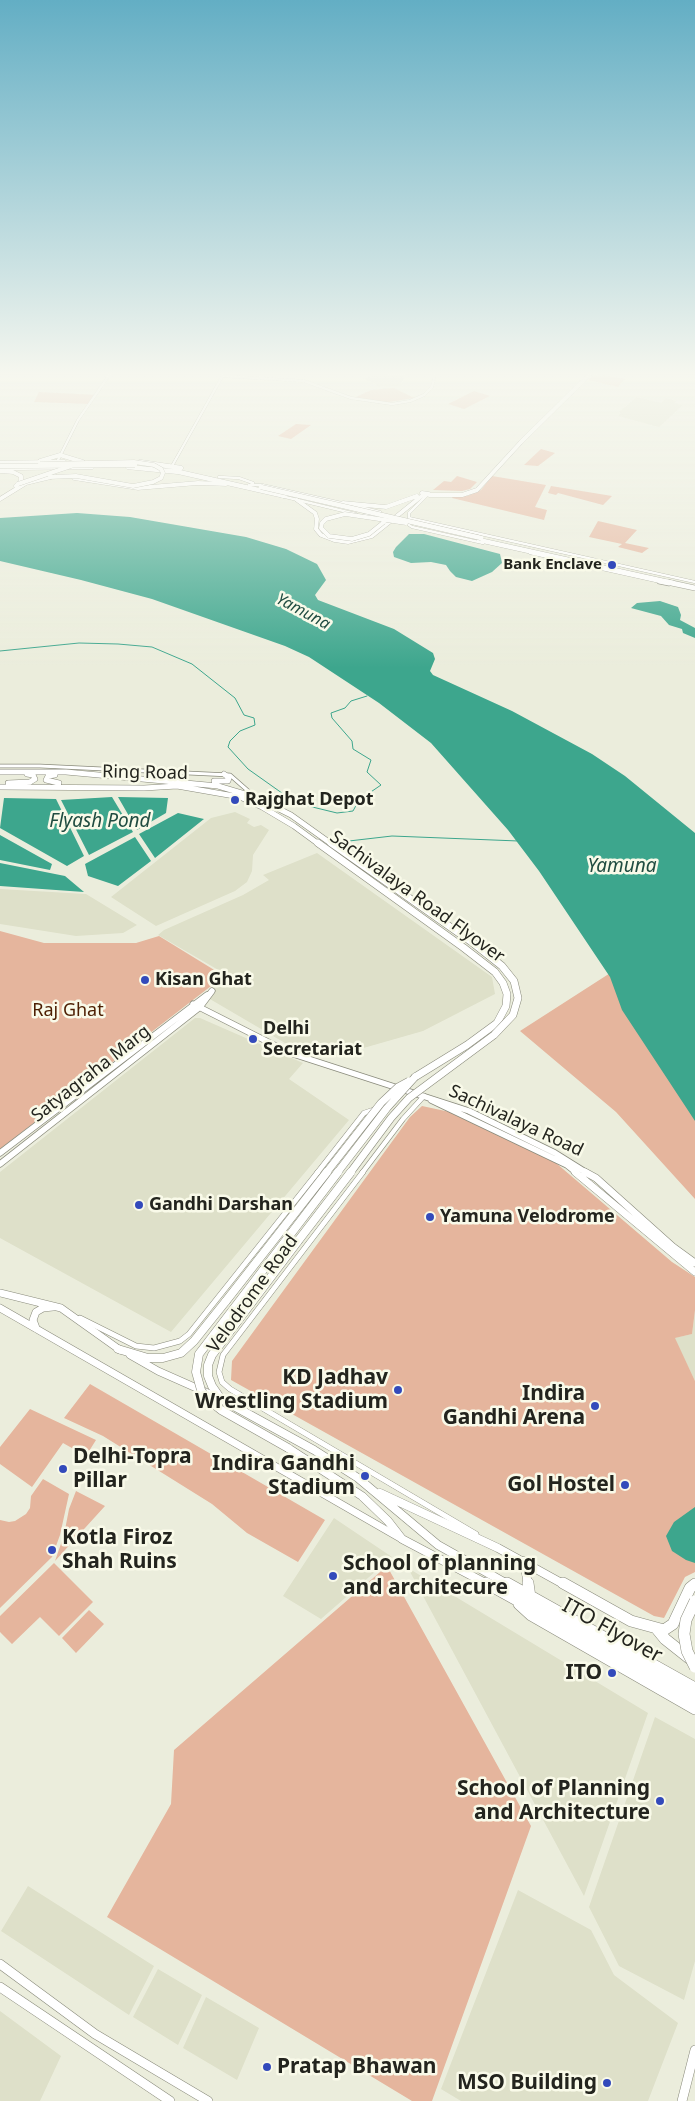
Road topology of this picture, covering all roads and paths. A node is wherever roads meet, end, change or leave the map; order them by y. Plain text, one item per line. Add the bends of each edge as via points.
1 (13, 472) edge
2 (54, 472) edge
3 (162, 472) edge
4 (175, 472) edge
5 (195, 472) edge
6 (488, 472) edge
7 (495, 472) edge
8 (50, 477) junction
9 (218, 477) junction
10 (18, 484) junction
11 (242, 486) junction
12 (262, 486) junction
13 (426, 494) junction
14 (417, 496) junction
15 (0, 497) edge
16 (297, 500) junction
17 (344, 503) junction
18 (412, 519) junction
19 (386, 522) junction
20 (406, 523) junction
21 (506, 544) junction
22 (517, 546) junction
23 (695, 586) edge
24 (0, 766) edge
25 (0, 773) edge
26 (224, 774) junction
27 (117, 776) junction
28 (170, 781) junction
29 (0, 783) edge
30 (177, 786) junction
31 (0, 787) edge
32 (255, 797) junction
33 (284, 820) joint
34 (197, 1006) junction
35 (415, 1077) junction
36 (427, 1097) junction
37 (403, 1119) junction
38 (515, 1138) junction
39 (0, 1153) edge
40 (0, 1164) edge
41 (695, 1263) edge
42 (694, 1271) edge
43 (0, 1293) edge
44 (0, 1308) edge
45 (60, 1308) junction
46 (72, 1314) junction
47 (38, 1330) junction
48 (118, 1349) junction
49 (221, 1399) junction
50 (369, 1487) junction
51 (402, 1539) junction
52 (498, 1548) junction
53 (524, 1561) junction
54 (695, 1584) edge
55 (510, 1596) junction
56 (695, 1600) edge
57 (533, 1601) junction
58 (656, 1628) junction
59 (695, 1662) edge
60 (695, 1667) edge
61 (695, 1688) edge
62 (695, 1699) edge
63 (695, 1709) edge
64 (0, 1964) edge
65 (0, 1987) edge
66 (695, 2050) edge
67 (170, 2101) edge
68 (208, 2101) edge
69 (682, 2101) edge

1 - 10 main road via 22,477
2 - 10 main road, bridge
3 - 8 main road, bridge via 159,479 153,482 133,486 76,476
4 - 11 highway
5 - 9 highway
6 - 13 main road via 470,491
7 - 13 main road via 478,490 462,495
8 - 11 main road, bridge via 73,477 138,488 214,483
8 - 15 main road, bridge via 26,483
9 - 12 highway
9 - 12 street via 239,478
10 - 15 main road
11 - 16 street
11 - 20 highway, bridge
12 - 17 street
12 - 21 highway, bridge
13 - 14 main road
13 - 18 street via 408,515
13 - 19 main road
14 - 17 main road via 386,507
14 - 19 main road
16 - 17 street via 360,515 380,513
16 - 19 main road, bridge via 316,515 318,532 334,540 365,539
18 - 21 street
18 - 21 street via 409,523 412,527
19 - 20 main road, bridge via 369,534 352,539 329,536 321,528 326,519 342,514
20 - 21 highway, bridge
21 - 22 highway
21 - 22 street via 511,548
22 - 23 highway
24 - 26 street
25 - 27 highway, Ring Road via 66,772
25 - 29 highway via 30,774 35,778 28,782
26 - 28 highway via 230,778 226,782 182,778
26 - 32 street via 234,776
27 - 28 highway, Ring Road
27 - 30 highway via 53,774 46,779 51,782
28 - 32 highway, Ring Road via 218,786
30 - 31 highway, Ring Road
30 - 33 highway, Ring Road via 240,798
32 - 49 highway, Sachivalaya Road Flyover, bridge via 292,815 502,966 514,981 518,998 513,1015 494,1035 409,1098 226,1335 208,1365 210,1381
33 - 35 highway, Sachivalaya Road Flyover via 464,948 495,972 503,983 507,994 504,1012 497,1023
34 - 36 main road, Sachivalaya Road via 290,1053
34 - 39 main road, Satyagraha Marg
34 - 40 main road, Satyagraha Marg
35 - 48 highway, bridge via 398,1086 381,1103 194,1342 181,1353 163,1358 148,1358
35 - 51 highway, Sachivalaya Road Flyover, bridge via 204,1346 197,1363 201,1390 213,1404 362,1496
36 - 37 street, Velodrome Road
36 - 38 main road, Sachivalaya Road
37 - 46 street via 379,1109 364,1113 189,1334 180,1341 154,1348 136,1346
37 - 52 street, Velodrome Road via 223,1355 220,1377 230,1389
38 - 41 main road, Sachivalaya Road via 555,1153 590,1174
38 - 42 main road, Sachivalaya Road via 567,1165
43 - 45 main road
44 - 47 main road
45 - 46 main road
45 - 47 main road via 40,1309 33,1320
46 - 48 main road
47 - 51 main road
48 - 49 main road
49 - 50 highway via 314,1450
50 - 52 highway
50 - 57 highway via 438,1545
51 - 55 highway
52 - 53 highway
53 - 57 highway
53 - 58 highway via 631,1621
54 - 58 highway via 673,1624 664,1630
55 - 57 highway, ITO Flyover
55 - 63 highway via 531,1615
56 - 60 highway, bridge via 684,1634 687,1652
57 - 61 highway, ITO Flyover
57 - 62 highway, ITO Flyover
58 - 59 highway via 664,1639
64 - 68 main road via 95,2034
65 - 67 main road
66 - 69 main road

